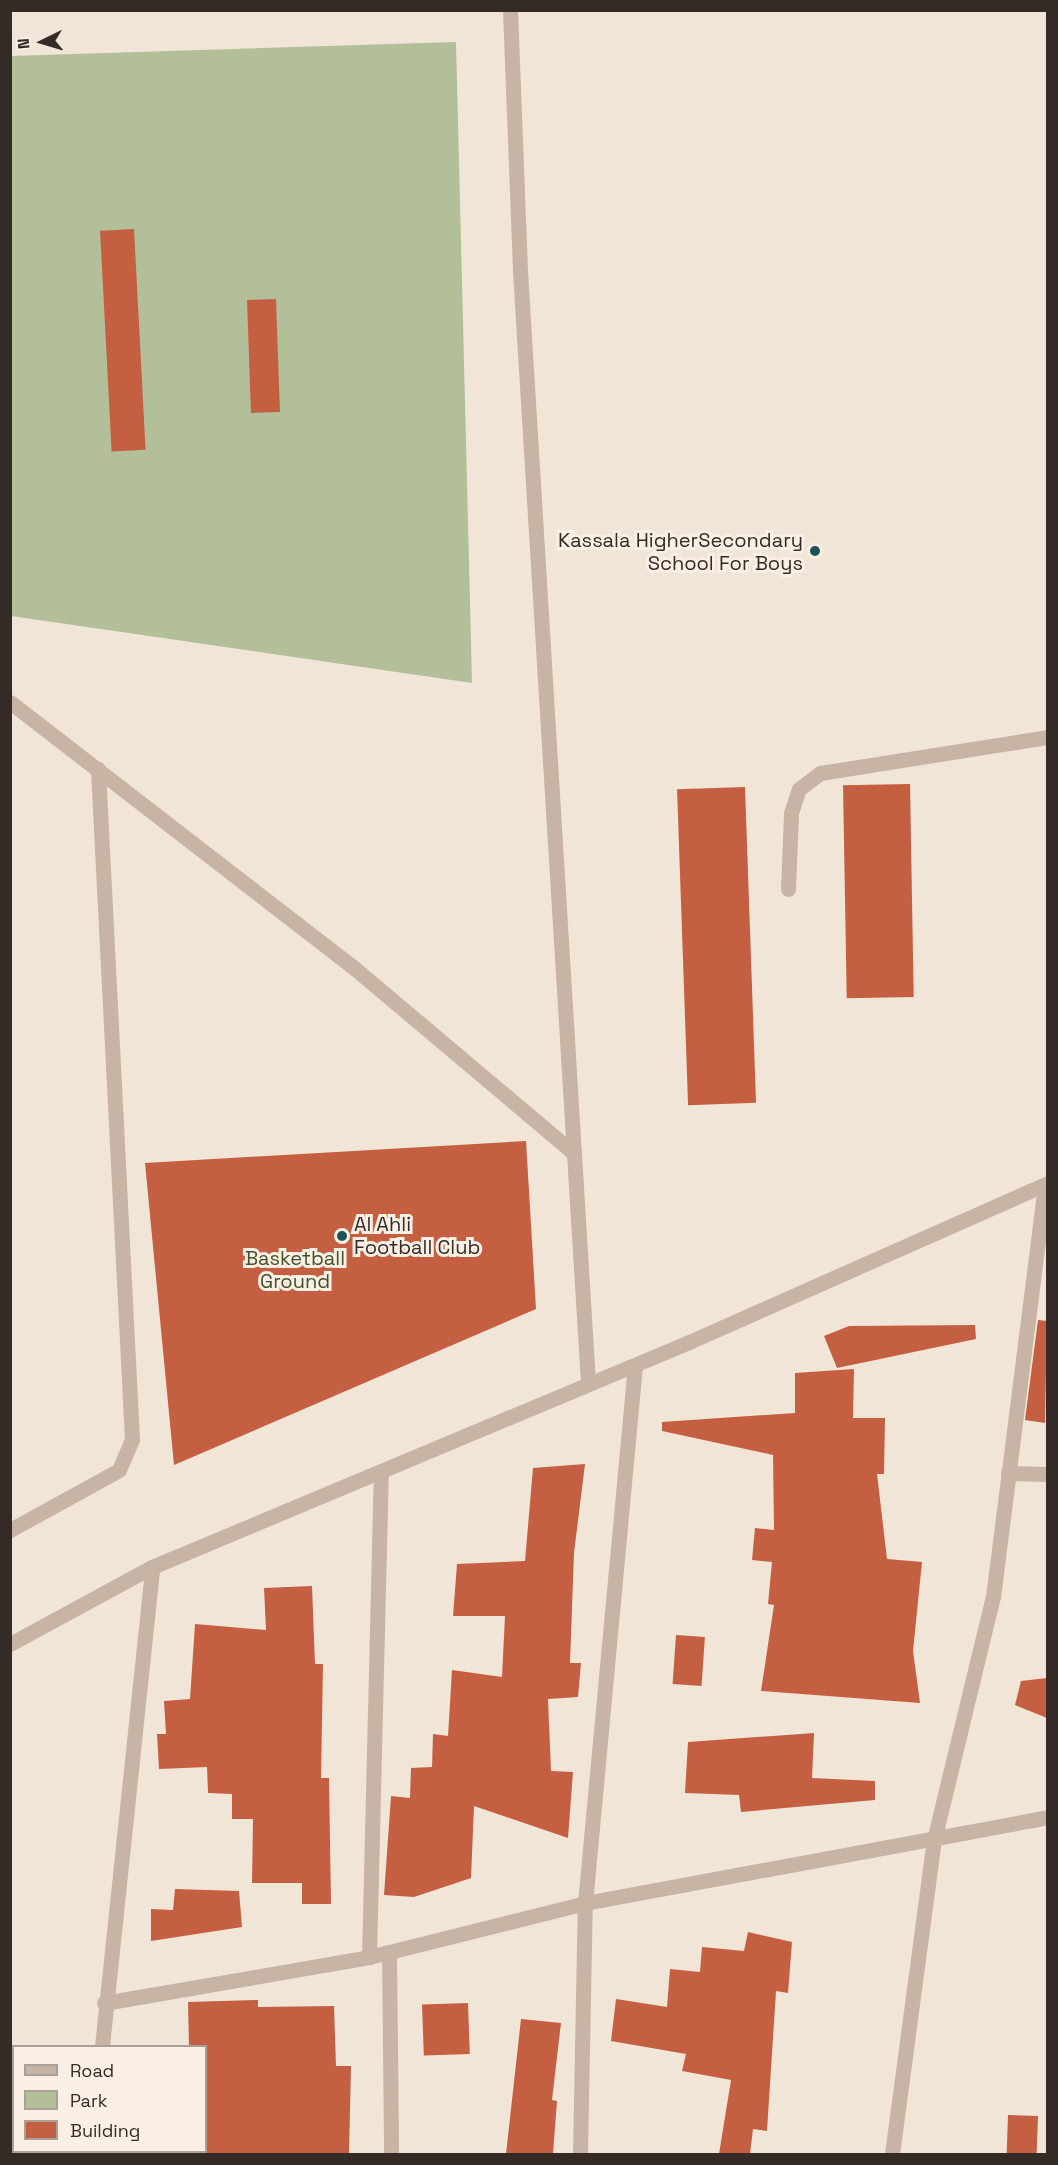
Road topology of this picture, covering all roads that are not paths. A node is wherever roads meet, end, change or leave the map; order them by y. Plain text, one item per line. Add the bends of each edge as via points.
1 (510, 10) edge
2 (10, 702) edge
3 (1047, 737) edge
4 (98, 769) junction
5 (788, 889) dead end
6 (574, 1153) junction
7 (1046, 1184) edge
8 (635, 1365) junction
9 (588, 1384) junction
10 (381, 1471) junction
11 (1008, 1473) junction
12 (1047, 1474) edge
13 (10, 1530) edge
14 (152, 1567) junction
15 (10, 1644) edge
16 (1047, 1817) edge
17 (934, 1840) junction
18 (585, 1903) junction
19 (389, 1952) junction
20 (369, 1957) junction
21 (104, 2003) junction
22 (102, 2045) edge
23 (391, 2154) edge
24 (580, 2154) edge
25 (892, 2154) edge

1 - 6 street via 520,271
2 - 4 street
3 - 5 street via 820,773 800,789 791,813
4 - 6 street via 353,967
4 - 13 street via 132,1439 119,1470
6 - 9 street
7 - 8 street
7 - 11 street
8 - 9 street
8 - 18 street
9 - 10 street
10 - 14 street
10 - 20 street
11 - 12 street
11 - 17 street via 993,1597
14 - 15 street
14 - 21 street
16 - 17 street
17 - 18 street
17 - 25 street
18 - 19 street
18 - 24 street
19 - 20 street
19 - 23 street
20 - 21 street
21 - 22 street

